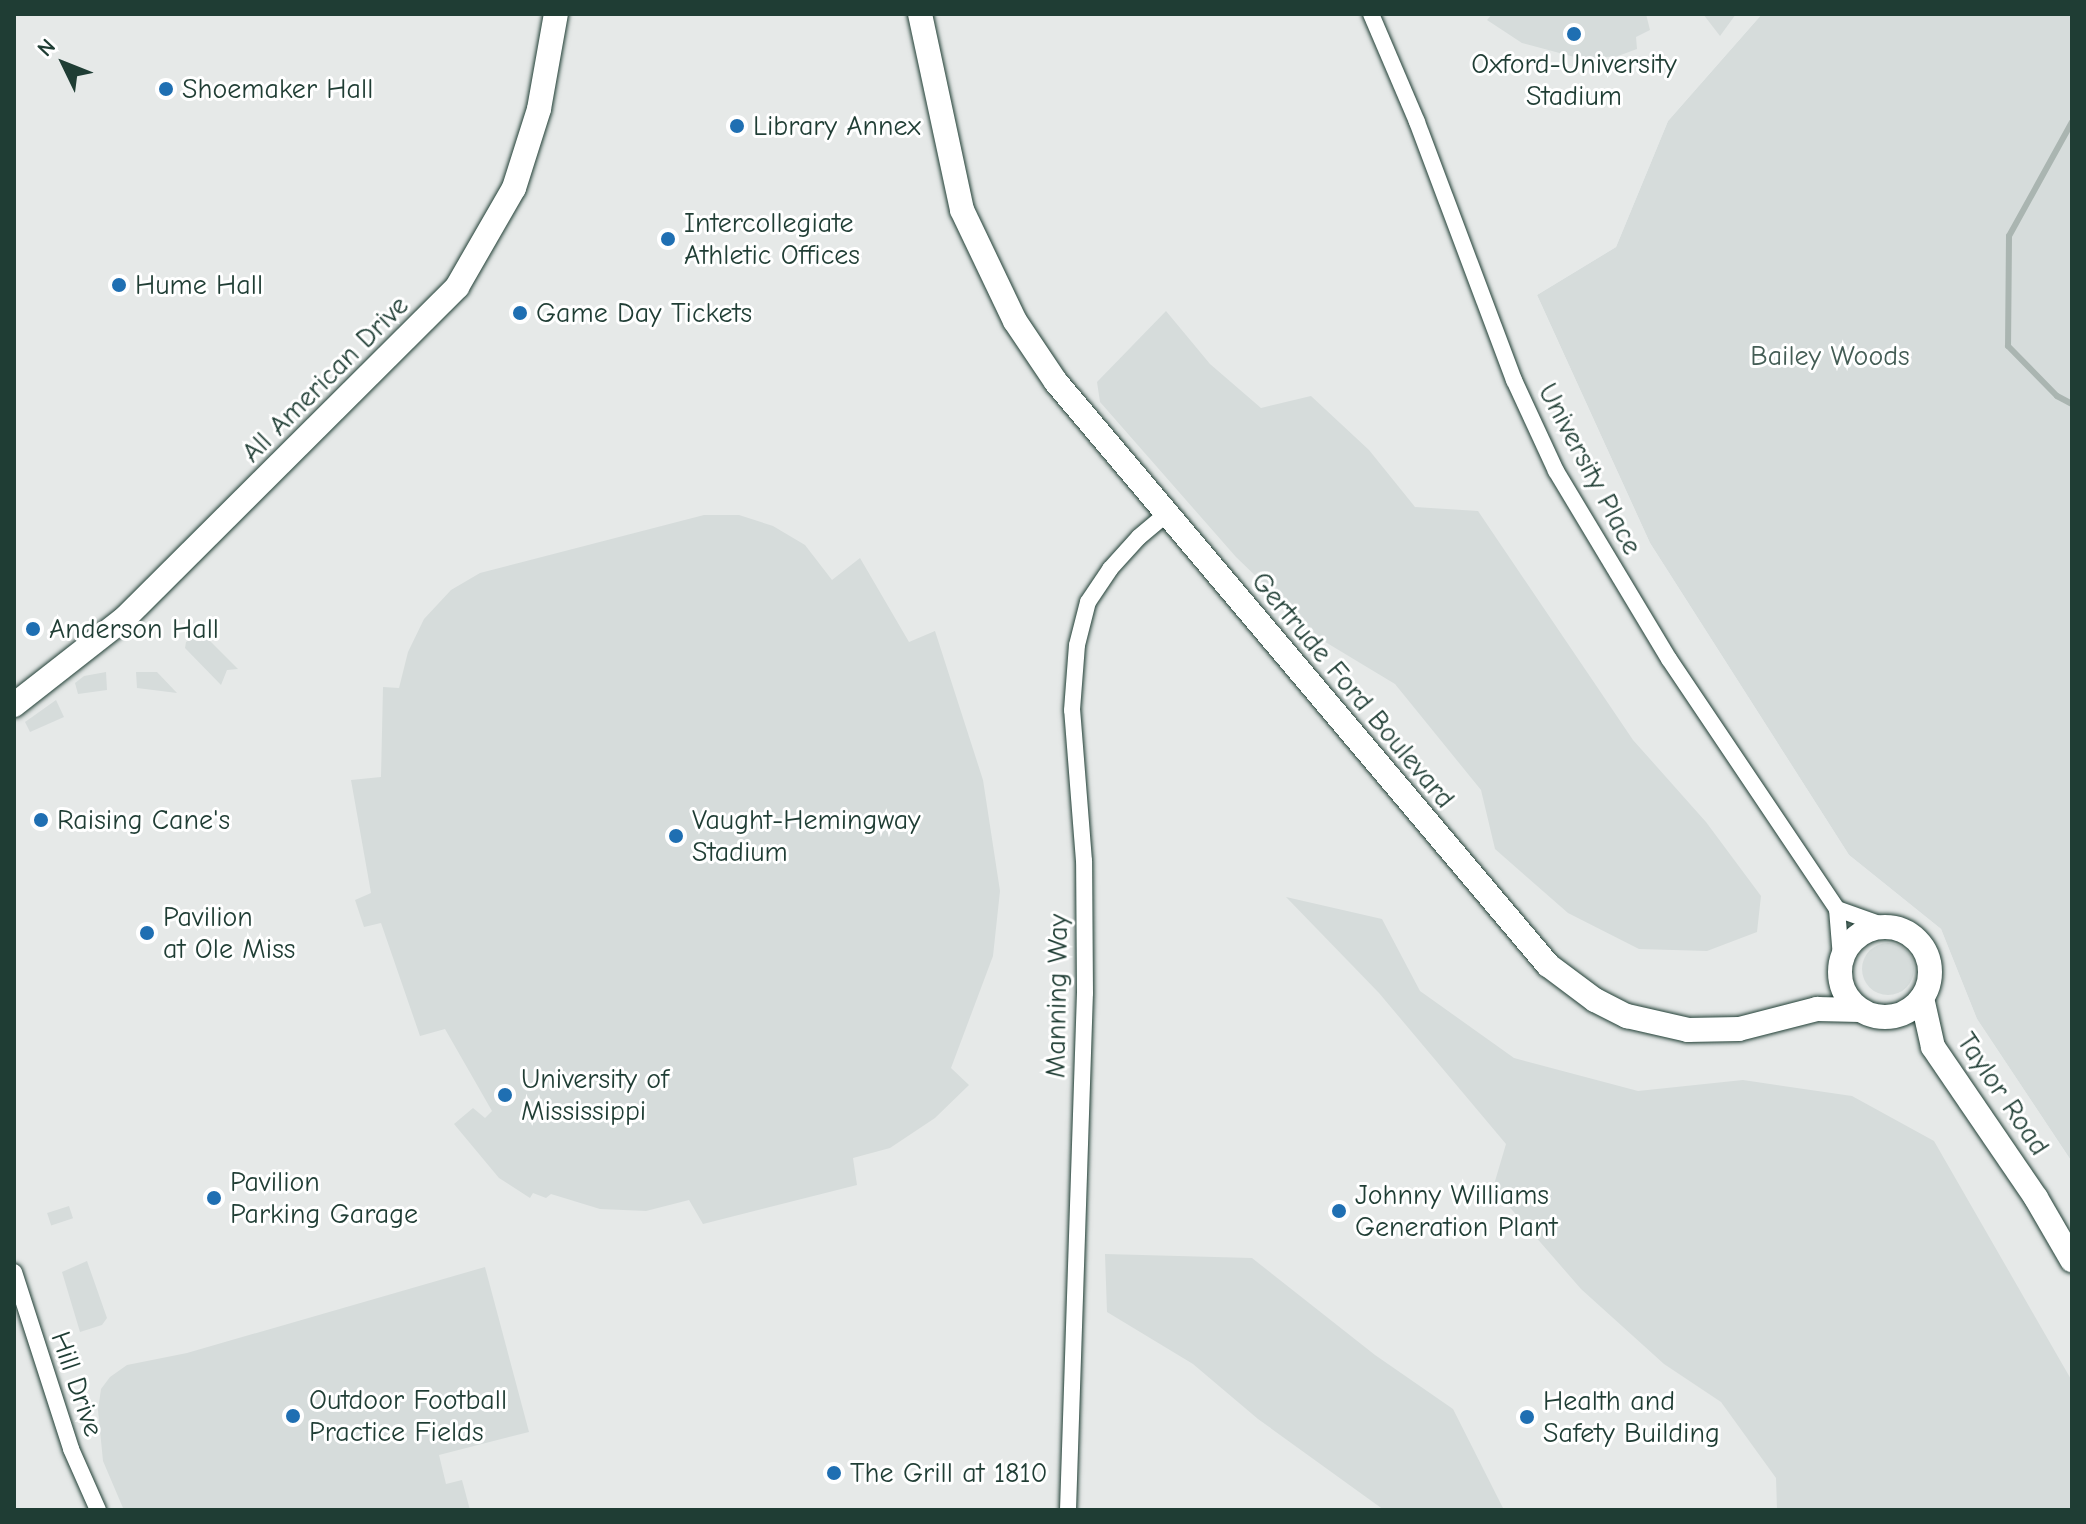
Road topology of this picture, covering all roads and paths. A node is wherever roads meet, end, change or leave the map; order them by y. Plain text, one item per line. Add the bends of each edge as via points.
1 (556, 14) edge
2 (920, 14) edge
3 (1371, 14) edge
4 (1166, 514) junction
5 (14, 705) edge
6 (1837, 909) junction
7 (1885, 926) junction
8 (1841, 969) junction
9 (1922, 998) junction
10 (1817, 1009) junction
11 (1871, 1014) junction
12 (1933, 1047) junction
13 (2072, 1260) edge
14 (14, 1272) edge
15 (98, 1510) edge
16 (1068, 1510) edge

1 - 5 street, All American Drive via 539,109 514,188 457,287 125,618
2 - 4 street, Gertrude Ford Boulevard via 962,210 1015,321 1056,382
3 - 6 street, University Place via 1514,380 1556,471 1669,659
4 - 10 street, Gertrude Ford Boulevard via 1548,965 1627,1016 1688,1030 1739,1029
4 - 16 street, Manning Way via 1110,569 1088,602 1077,645 1072,710 1084,861 1085,993
6 - 7 street
6 - 8 street, University Place
7 - 8 street via 1858,935
7 - 9 street via 1912,935 1921,945 1930,972
8 - 10 street
8 - 11 street via 1844,992
9 - 11 street via 1897,1015
9 - 12 street, Taylor Road
10 - 11 street, Gertrude Ford Boulevard
11 - 12 street
12 - 13 street, Taylor Road
14 - 15 street, Hill Drive via 66,1435

